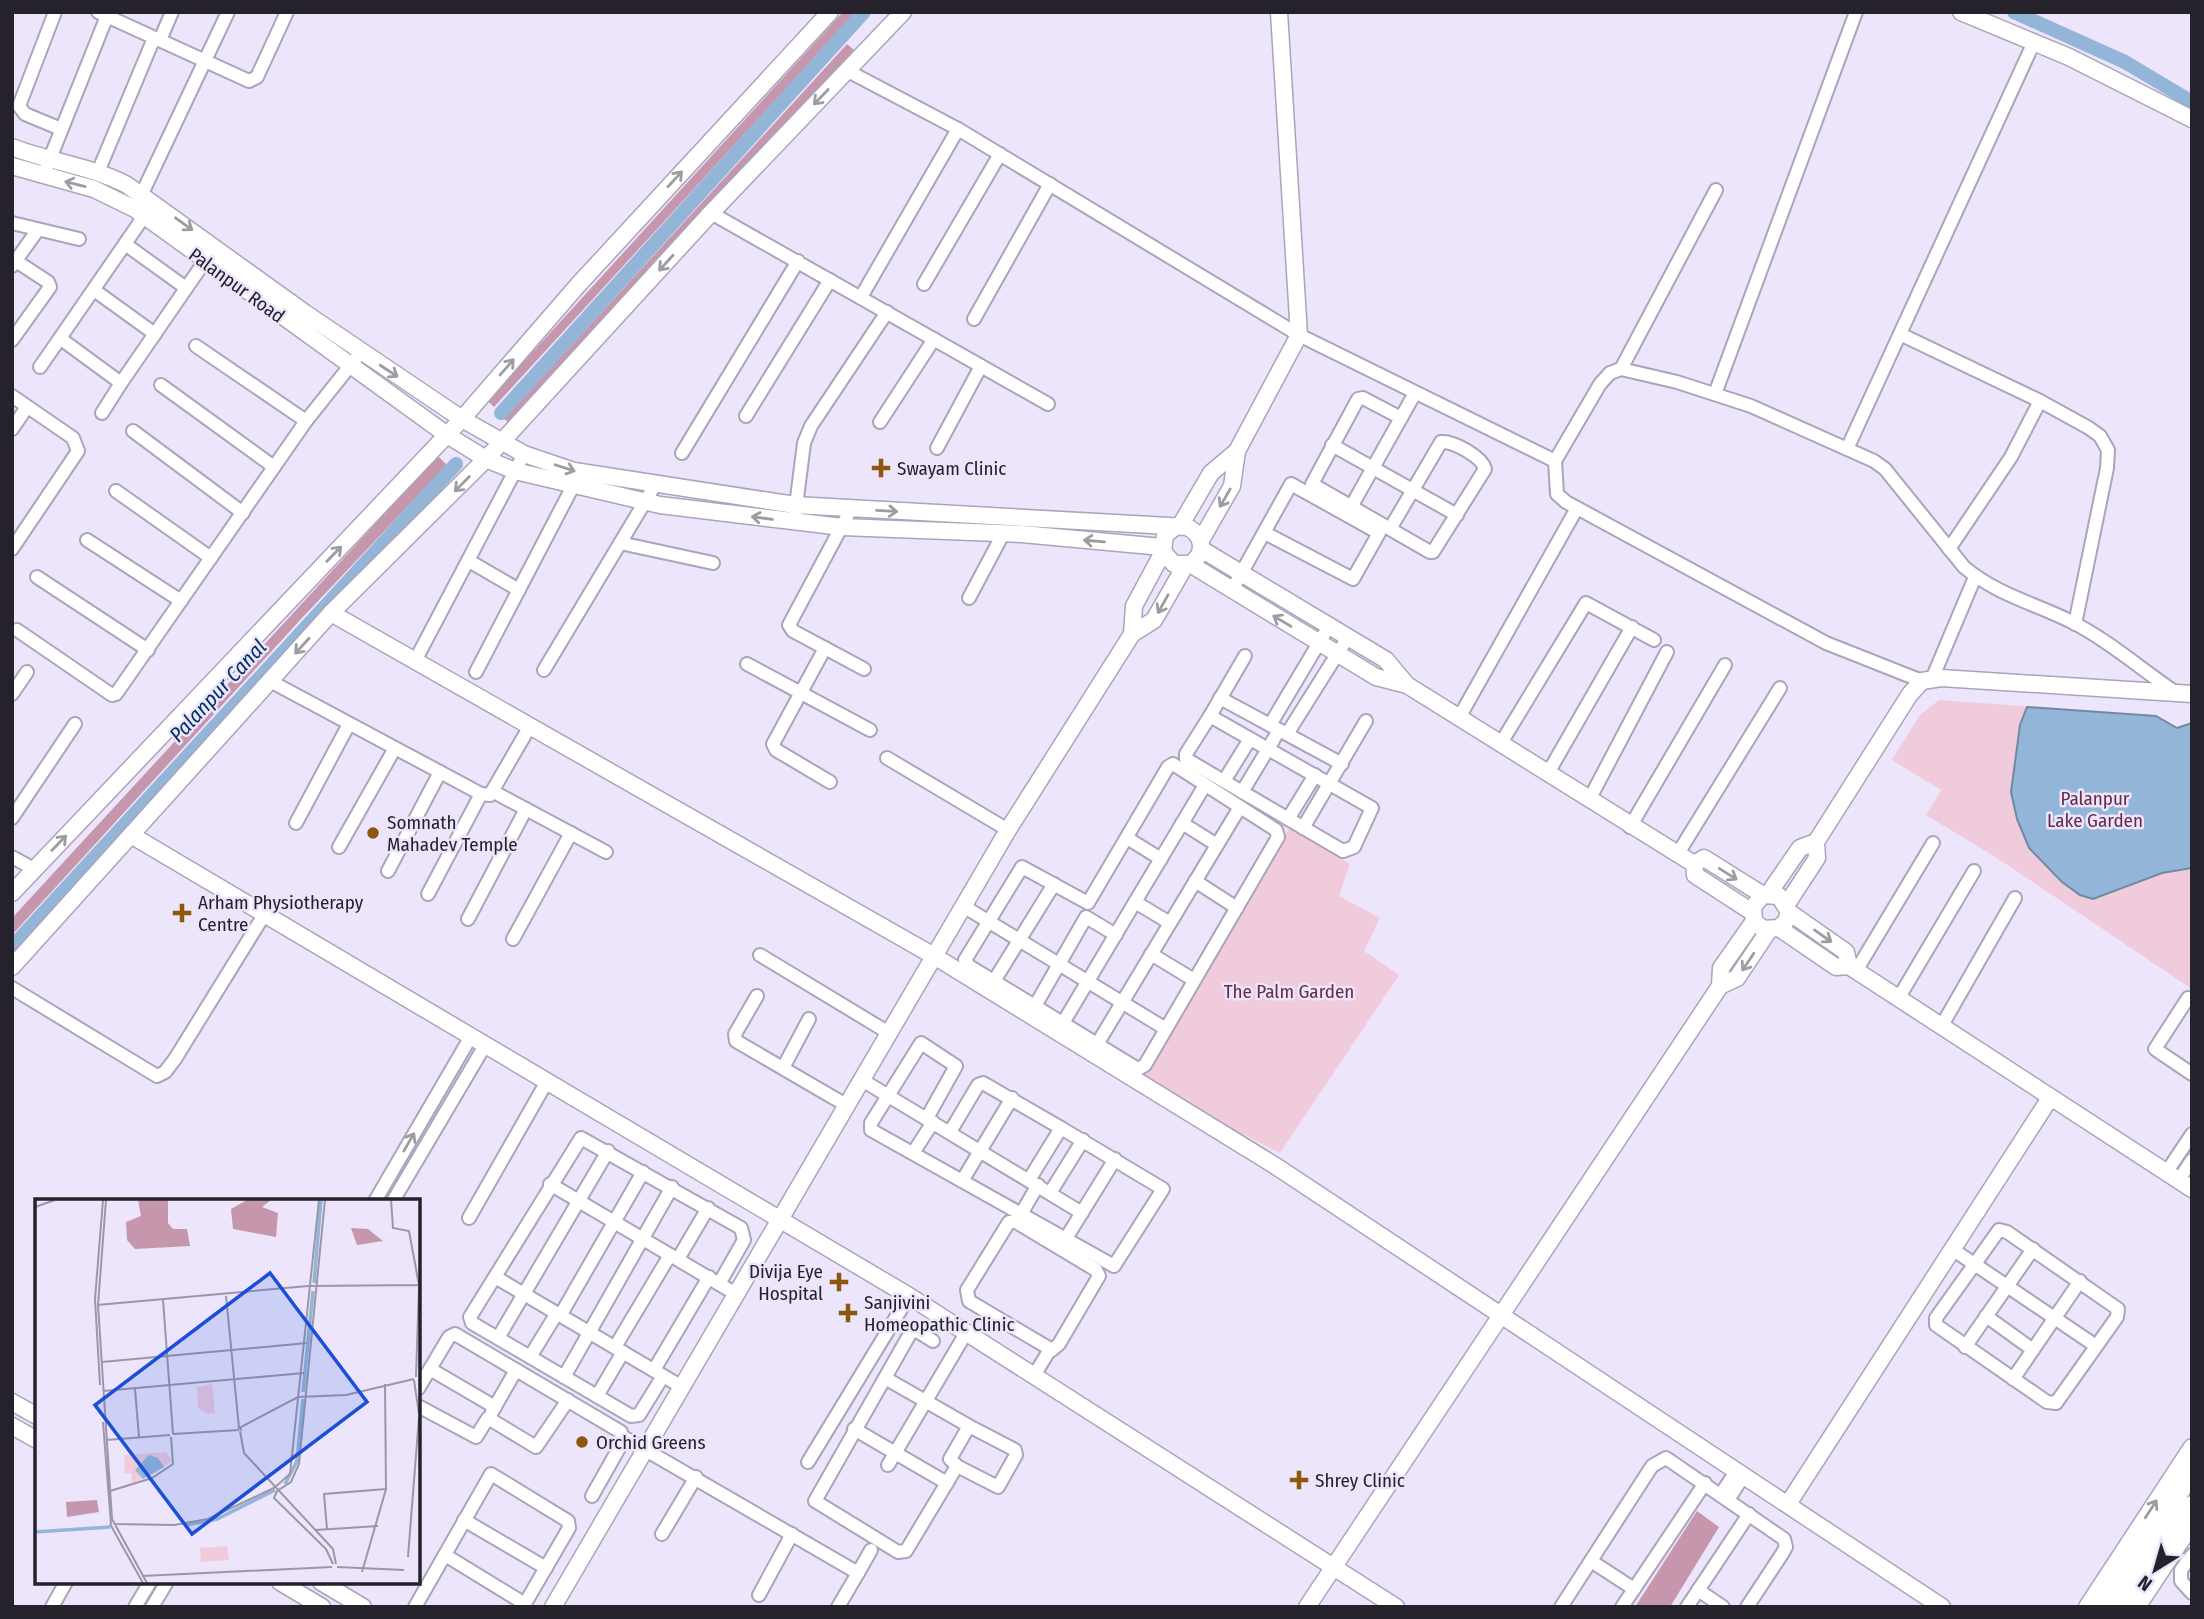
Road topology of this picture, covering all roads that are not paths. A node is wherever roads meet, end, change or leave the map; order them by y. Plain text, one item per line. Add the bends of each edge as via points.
1 (55, 12) edge
2 (172, 12) edge
3 (228, 12) edge
4 (287, 12) edge
5 (830, 12) edge
6 (903, 12) edge
7 (1279, 12) edge
8 (1856, 12) edge
9 (1961, 12) edge
10 (110, 15) edge
11 (157, 39) junction
12 (2034, 42) junction
13 (205, 61) junction
14 (846, 70) junction
15 (2192, 119) edge
16 (61, 129) junction
17 (958, 129) junction
18 (13, 149) edge
19 (1000, 154) junction
20 (12, 166) edge
21 (46, 169) junction
22 (98, 173) junction
23 (1050, 184) junction
24 (1716, 190) dead end
25 (144, 205) junction
26 (711, 213) junction
27 (12, 223) edge
28 (37, 231) junction
29 (79, 239) dead end
30 (125, 244) junction
31 (215, 246) junction
32 (798, 261) junction
33 (204, 262) junction
34 (14, 263) edge
35 (830, 280) junction
36 (924, 284) dead end
37 (186, 288) junction
38 (94, 290) junction
39 (861, 297) junction
40 (887, 312) junction
41 (305, 313) junction
42 (974, 319) dead end
43 (295, 327) junction
44 (155, 334) junction
45 (1900, 334) junction
46 (1299, 335) junction
47 (61, 339) junction
48 (934, 339) junction
49 (12, 340) edge
50 (197, 346) dead end
51 (361, 352) junction
52 (351, 366) junction
53 (981, 366) junction
54 (40, 367) dead end
55 (1621, 369) junction
56 (121, 383) junction
57 (160, 385) dead end
58 (1415, 393) junction
59 (1714, 394) junction
60 (12, 396) edge
61 (2040, 401) junction
62 (1048, 404) dead end
63 (27, 407) junction
64 (102, 413) dead end
65 (746, 416) dead end
66 (1401, 418) junction
67 (462, 419) junction
68 (306, 421) junction
69 (880, 422) dead end
70 (12, 429) edge
71 (133, 431) dead end
72 (447, 435) junction
73 (501, 443) junction
74 (1332, 445) junction
75 (937, 448) dead end
76 (1847, 449) junction
77 (1237, 452) junction
78 (682, 453) dead end
79 (524, 454) junction
80 (486, 459) junction
81 (1555, 461) junction
82 (274, 467) junction
83 (1373, 468) junction
84 (515, 471) junction
85 (655, 485) junction
86 (573, 486) junction
87 (1413, 490) junction
88 (117, 491) dead end
89 (737, 498) junction
90 (645, 501) junction
91 (795, 505) junction
92 (1352, 507) junction
93 (1577, 508) junction
94 (852, 509) junction
95 (243, 513) junction
96 (734, 514) junction
97 (930, 514) junction
98 (1027, 516) junction
99 (1457, 516) junction
100 (794, 523) junction
101 (842, 527) junction
102 (1177, 527) junction
103 (1390, 529) junction
104 (928, 531) junction
105 (1265, 533) junction
106 (1003, 534) junction
107 (1022, 534) junction
108 (87, 540) dead end
109 (620, 543) junction
110 (1201, 545) junction
111 (12, 549) edge
112 (1162, 549) junction
113 (1949, 549) junction
114 (211, 558) junction
115 (469, 561) junction
116 (713, 563) dead end
117 (1187, 565) junction
118 (1241, 575) junction
119 (37, 577) dead end
120 (1975, 577) junction
121 (519, 590) junction
122 (1232, 590) junction
123 (969, 598) dead end
124 (181, 601) junction
125 (331, 614) junction
126 (2075, 624) junction
127 (1329, 626) junction
128 (1632, 626) junction
129 (17, 630) dead end
130 (1132, 634) junction
131 (1348, 637) junction
132 (1654, 640) dead end
133 (1319, 643) junction
134 (825, 648) junction
135 (148, 650) junction
136 (1667, 653) dead end
137 (1337, 654) junction
138 (1245, 656) dead end
139 (415, 661) junction
140 (747, 664) dead end
141 (1725, 665) dead end
142 (864, 668) dead end
143 (544, 670) dead end
144 (27, 672) dead end
145 (476, 672) dead end
146 (1927, 680) junction
147 (270, 681) junction
148 (1294, 685) junction
149 (1407, 685) junction
150 (1780, 688) dead end
151 (2186, 690) edge
152 (800, 692) junction
153 (12, 694) edge
154 (1311, 695) junction
155 (1220, 698) junction
156 (1210, 716) junction
157 (1460, 716) junction
158 (1366, 721) dead end
159 (75, 724) dead end
160 (349, 724) junction
161 (530, 726) junction
162 (870, 730) dead end
163 (1279, 730) junction
164 (1250, 739) junction
165 (1501, 743) junction
166 (395, 748) junction
167 (1268, 749) junction
168 (887, 758) dead end
169 (1342, 764) junction
170 (440, 772) junction
171 (1548, 773) junction
172 (1315, 775) junction
173 (1224, 781) junction
174 (830, 782) dead end
175 (1331, 783) junction
176 (1205, 785) junction
177 (1242, 792) junction
178 (488, 793) junction
179 (1589, 800) junction
180 (1240, 807) junction
181 (526, 809) junction
182 (12, 817) edge
183 (1289, 819) junction
184 (296, 823) dead end
185 (1182, 823) junction
186 (1630, 827) junction
187 (1303, 828) junction
188 (1007, 830) junction
189 (571, 833) junction
190 (131, 835) junction
191 (1127, 838) junction
192 (1816, 842) junction
193 (1933, 844) dead end
194 (1217, 845) junction
195 (339, 847) dead end
196 (606, 852) dead end
197 (1677, 855) junction
198 (12, 857) edge
199 (1161, 859) junction
200 (1694, 864) junction
201 (34, 869) junction
202 (388, 871) dead end
203 (1974, 872) dead end
204 (1195, 881) junction
205 (1054, 884) junction
206 (12, 893) edge
207 (428, 894) dead end
208 (1766, 894) junction
209 (2015, 898) dead end
210 (1135, 902) junction
211 (1088, 903) junction
212 (963, 906) junction
213 (1237, 908) junction
214 (1788, 908) junction
215 (264, 915) junction
216 (1753, 916) junction
217 (1086, 917) junction
218 (468, 919) dead end
219 (988, 921) junction
220 (1170, 923) junction
221 (1774, 929) junction
222 (1116, 935) junction
223 (513, 939) dead end
224 (1019, 940) junction
225 (1151, 954) junction
226 (760, 955) dead end
227 (934, 956) junction
228 (1059, 963) junction
229 (12, 967) edge
230 (1853, 969) junction
231 (994, 981) junction
232 (1088, 981) junction
233 (1194, 981) junction
234 (1720, 986) junction
235 (12, 988) edge
236 (757, 996) dead end
237 (1898, 999) junction
238 (1122, 1001) junction
239 (2192, 1001) edge
240 (1035, 1006) junction
241 (809, 1019) dead end
242 (1063, 1023) junction
243 (1941, 1027) junction
244 (1166, 1029) junction
245 (889, 1032) junction
246 (477, 1042) junction
247 (1094, 1049) junction
248 (783, 1068) junction
249 (2192, 1074) edge
250 (862, 1080) junction
251 (546, 1083) junction
252 (888, 1095) junction
253 (1012, 1098) junction
254 (2050, 1098) junction
255 (846, 1105) junction
256 (930, 1120) junction
257 (1061, 1128) junction
258 (950, 1132) junction
259 (2192, 1133) edge
260 (1083, 1140) junction
261 (608, 1151) junction
262 (981, 1151) junction
263 (914, 1153) junction
264 (1115, 1159) junction
265 (396, 1164) junction
266 (410, 1172) junction
267 (643, 1172) junction
268 (2184, 1174) edge
269 (962, 1181) junction
270 (1034, 1183) junction
271 (550, 1184) junction
272 (672, 1188) junction
273 (1050, 1193) junction
274 (376, 1199) edge
275 (394, 1199) edge
276 (579, 1200) junction
277 (708, 1208) junction
278 (1082, 1213) junction
279 (1021, 1214) junction
280 (470, 1218) dead end
281 (779, 1220) junction
282 (615, 1222) junction
283 (642, 1238) junction
284 (1065, 1240) junction
285 (1952, 1249) junction
286 (2033, 1249) junction
287 (674, 1257) junction
288 (1973, 1263) junction
289 (495, 1277) junction
290 (714, 1280) junction
291 (2080, 1282) junction
292 (2007, 1285) junction
293 (523, 1294) junction
294 (736, 1294) junction
295 (909, 1296) junction
296 (559, 1315) junction
297 (1502, 1315) junction
298 (1986, 1317) junction
299 (2055, 1319) junction
300 (589, 1332) junction
301 (966, 1333) junction
302 (498, 1338) junction
303 (933, 1341) dead end
304 (2096, 1346) junction
305 (1965, 1347) junction
306 (619, 1350) junction
307 (2033, 1350) junction
308 (1049, 1351) junction
309 (530, 1357) junction
310 (430, 1369) junction
311 (516, 1370) junction
312 (659, 1373) junction
313 (1035, 1374) junction
314 (564, 1377) junction
315 (885, 1378) junction
316 (2013, 1379) junction
317 (420, 1386) edge
318 (682, 1387) junction
319 (597, 1396) junction
320 (568, 1400) junction
321 (12, 1402) edge
322 (926, 1402) junction
323 (420, 1407) edge
324 (491, 1413) junction
325 (35, 1415) edge
326 (12, 1426) edge
327 (969, 1426) junction
328 (855, 1429) junction
329 (625, 1437) junction
330 (35, 1439) edge
331 (2192, 1447) edge
332 (646, 1448) junction
333 (891, 1459) junction
334 (808, 1462) dead end
335 (957, 1466) junction
336 (1740, 1473) junction
337 (2192, 1473) edge
338 (696, 1477) junction
339 (947, 1483) junction
340 (1705, 1483) junction
341 (592, 1496) dead end
342 (1725, 1497) junction
343 (1788, 1504) junction
344 (2192, 1505) edge
345 (1749, 1514) junction
346 (464, 1520) junction
347 (2192, 1524) edge
348 (662, 1534) dead end
349 (792, 1534) junction
350 (871, 1550) dead end
351 (445, 1555) junction
352 (2192, 1555) edge
353 (1591, 1561) junction
354 (1334, 1566) junction
355 (546, 1568) junction
356 (858, 1573) junction
357 (65, 1584) edge
358 (166, 1584) edge
359 (283, 1584) edge
360 (324, 1584) edge
361 (147, 1586) edge
362 (534, 1588) junction
363 (1634, 1589) junction
364 (1698, 1590) junction
365 (2192, 1593) edge
366 (759, 1595) dead end
367 (155, 1602) edge
368 (555, 1604) edge
369 (524, 1605) edge
370 (52, 1607) edge
371 (135, 1607) edge
372 (322, 1607) edge
373 (363, 1607) edge
374 (415, 1607) edge
375 (838, 1607) edge
376 (1307, 1607) edge
377 (1396, 1607) edge
378 (1561, 1607) edge
379 (1622, 1607) edge
380 (1686, 1607) edge
381 (1723, 1607) edge
382 (1747, 1607) edge
383 (1942, 1607) edge
384 (2087, 1607) edge
385 (2104, 1607) edge
386 (2124, 1607) edge
387 (2137, 1607) edge

1 - 16 street via 19,106 25,114
2 - 11 street
3 - 13 street
4 - 13 street via 254,80
67 -> 5 street via 578,285
6 - 14 street
7 - 46 street
8 - 59 street
9 - 12 street
10 - 11 street
10 - 16 street
11 - 13 street
11 - 22 street
12 - 15 street
12 - 45 street
13 - 25 street
14 - 17 street
14 -> 26 street
16 - 21 street
17 - 19 street
17 - 39 street
18 - 21 street
19 - 23 street
19 - 36 street
20 - 21 street, Palanpur Road
21 - 22 street
25 -> 21 street, Palanpur Road
22 - 25 street
23 - 42 street
23 - 46 street
24 - 55 street
25 - 30 street
25 -> 31 street
25 - 33 street, Palanpur Road
26 - 32 street
26 -> 73 street
27 - 28 street
28 - 29 street
28 - 34 street
30 - 37 street
30 - 38 street
31 - 33 street
31 - 41 street
32 - 35 street
32 - 78 street
33 - 37 street
33 - 43 street, Palanpur Road
34 - 49 street via 50,287
35 - 39 street
35 - 65 street
37 - 44 street
38 - 44 street
38 - 47 street
39 - 40 street
40 - 48 street
40 - 91 street via 811,426
41 - 43 street
41 - 51 street
43 - 52 street, Palanpur Road
44 - 56 street
45 - 61 street
45 - 76 street
46 - 58 street
46 - 77 street
47 - 54 street
47 - 56 street
48 - 53 street
48 - 69 street
50 - 68 street
51 - 52 street
51 -> 67 street
52 - 68 street
52 - 72 street, Palanpur Road
53 - 62 street
53 - 75 street
55 - 59 street
55 - 81 street via 1600,384
56 - 64 street
57 - 82 street
58 - 66 street
58 - 81 street
59 - 76 street
60 - 63 street
61 - 113 street via 2017,447
61 - 126 street via 2100,436 2108,450
63 - 70 street
63 - 111 street via 73,438 78,451
66 - 74 street via 1360,397
66 - 83 street
67 - 72 street
67 - 73 street
68 - 82 street
71 - 95 street
72 - 80 street, Palanpur Road
201 -> 72 street
73 - 79 street
73 - 80 street
74 - 83 street
74 - 92 street via 1311,482
76 - 113 street via 1885,469
77 - 102 street via 1211,473
77 -> 110 street via 1232,486
79 - 84 street
79 -> 85 street via 574,471
80 - 84 street, Palanpur Road
80 -> 125 street
81 - 93 street via 1557,494
82 - 95 street
83 - 87 street
83 - 92 street
84 - 86 street, Palanpur Road
84 - 115 street
85 - 89 street
85 - 90 street
86 - 90 street, Palanpur Road
86 - 121 street
87 - 99 street
87 - 99 street via 1439,445 1448,442 1485,466
87 - 103 street
88 - 114 street
89 - 91 street
89 - 96 street
90 - 96 street, Palanpur Road
90 - 109 street
91 - 94 street
91 - 100 street
92 - 103 street
93 - 146 street via 1826,643
93 - 157 street
94 -> 97 street
94 - 101 street
95 - 114 street
100 -> 96 street, Palanpur Road
97 - 98 street
97 - 104 street
98 - 102 street
98 - 107 street
99 - 103 street via 1433,552
100 - 101 street, Palanpur Road
101 - 104 street, Palanpur Road
101 - 134 street via 789,625
102 - 110 street via 1193,530
102 - 112 street via 1165,535
104 - 106 street, Palanpur Road
105 - 105 street via 1353,579 1379,533 1291,484
105 - 118 street
106 - 107 street, Palanpur Road
106 - 123 street
112 -> 107 street, Palanpur Road
108 - 124 street
109 - 116 street
109 - 143 street
110 - 117 street
110 - 118 street
112 - 117 street via 1174,564
112 - 130 street via 1134,606
113 - 120 street
114 - 124 street
115 - 121 street
115 - 139 street
117 - 122 street
117 -> 130 street via 1154,620
118 - 122 street
118 - 127 street
119 - 135 street
120 - 126 street
120 - 146 street
121 - 145 street
133 -> 122 street
124 - 135 street
125 - 139 street
125 -> 147 street
126 - 151 street
127 - 131 street
127 - 133 street
128 - 132 street
128 - 165 street via 1586,603
128 - 171 street
129 - 135 street via 112,695
130 - 188 street
131 - 137 street
131 - 149 street via 1386,660
133 - 137 street
133 - 148 street
134 - 142 street
134 - 152 street
136 - 179 street
137 - 149 street via 1376,677
137 - 154 street
138 - 155 street
139 - 161 street
140 - 152 street
141 - 186 street
144 - 153 street
146 - 151 street
146 - 192 street via 1910,694
147 - 160 street
147 - 190 street
148 - 154 street
148 - 163 street
149 - 157 street
150 - 197 street
152 - 162 street
152 - 174 street via 773,744
154 - 163 street
155 - 156 street
155 - 163 street
156 - 164 street
156 - 173 street via 1185,758
157 - 165 street
158 - 169 street
159 - 182 street
160 - 166 street
160 - 184 street
161 - 178 street
161 - 227 street
163 - 167 street
163 - 169 street
164 - 167 street
164 - 173 street
165 - 171 street
166 - 170 street
166 - 195 street
167 - 172 street
167 - 177 street
168 - 188 street
169 - 175 street
170 - 178 street
170 - 202 street
171 - 179 street
172 - 175 street
172 - 183 street
173 - 177 street
175 - 187 street
175 - 187 street via 1372,808 1354,847 1343,851
176 - 180 street
176 - 185 street
176 - 191 street via 1170,765
177 - 183 street
178 - 181 street
178 - 207 street
179 - 186 street
180 - 194 street
180 - 213 street via 1276,830 1278,837
181 - 189 street
181 - 218 street
183 - 187 street
185 - 194 street
185 - 199 street
186 - 197 street
188 - 212 street
189 - 196 street
189 - 223 street
190 - 215 street
190 - 229 street
191 - 199 street
191 - 211 street
192 - 208 street via 1800,848
192 - 214 street via 1817,858
193 - 230 street
194 - 204 street
197 - 200 street
198 - 201 street
199 - 210 street
200 -> 208 street via 1704,858
200 - 216 street via 1695,875
201 - 206 street
203 - 237 street
204 - 213 street
204 - 220 street
205 - 211 street
205 - 219 street via 1022,867
205 - 224 street
208 - 214 street via 1779,896
208 - 216 street via 1755,902
209 - 243 street
210 - 220 street
210 - 222 street
211 - 217 street
212 - 219 street
212 - 227 street
213 - 233 street
214 - 221 street via 1786,921
214 -> 230 street via 1846,952
215 - 235 street via 175,1059 157,1076
215 - 246 street
216 - 221 street
216 - 234 street via 1721,968
217 - 222 street
217 - 228 street
219 - 224 street
219 - 231 street via 965,960
220 - 225 street
221 - 230 street via 1836,968
221 -> 234 street via 1737,978
222 - 232 street
224 - 228 street
224 - 231 street
225 - 233 street
225 - 238 street
226 - 245 street
227 - 245 street
227 - 247 street
228 - 232 street
228 - 240 street
230 - 237 street
231 - 240 street
232 - 238 street
232 - 242 street
233 - 244 street
234 - 297 street
236 - 248 street via 735,1034 736,1041
237 - 243 street
238 - 244 street
238 - 247 street
239 - 249 street via 2188,998 2155,1049
240 - 242 street
241 - 248 street
242 - 247 street
243 - 254 street
244 - 247 street via 1141,1068
245 - 250 street
246 - 251 street
265 -> 246 street
246 - 266 street
247 - 297 street
248 - 255 street
250 - 252 street
250 - 255 street
251 - 280 street
251 - 281 street
252 - 256 street
252 - 256 street via 923,1043 956,1066
252 - 263 street via 871,1130
253 - 257 street
253 - 258 street via 987,1083 978,1085
253 - 262 street
254 - 268 street
254 - 285 street
255 - 281 street
256 - 258 street
256 - 263 street
257 - 260 street
257 - 270 street
258 - 262 street
259 - 268 street
260 - 264 street
260 - 273 street
261 - 267 street
261 - 271 street via 581,1138
261 - 276 street
262 - 269 street
262 - 270 street
263 - 269 street
264 - 278 street
264 - 284 street via 1161,1186 1162,1193 1114,1266
265 - 266 street
265 - 274 street
266 - 275 street
267 - 272 street
267 - 282 street
269 - 279 street
270 - 273 street
270 - 279 street
271 - 276 street
271 - 289 street
272 - 277 street
272 - 283 street
273 - 278 street
276 - 282 street
276 - 293 street
277 - 287 street
277 - 290 street via 739,1225 744,1233 744,1240
278 - 284 street
279 - 284 street
281 - 294 street
281 - 295 street
282 - 283 street
282 - 296 street
283 - 287 street
283 - 300 street
285 - 288 street
285 - 343 street
286 - 288 street via 1999,1230
286 - 291 street
286 - 292 street
287 - 290 street
287 - 306 street
288 - 292 street
288 - 305 street via 1935,1322
289 - 293 street
289 - 302 street via 470,1320
290 - 294 street
290 - 312 street
291 - 299 street
291 - 304 street via 2118,1309
292 - 298 street
292 - 299 street
293 - 296 street
293 - 302 street
294 - 318 street
295 - 301 street
295 - 334 street
296 - 300 street
296 - 309 street
297 - 336 street
297 - 354 street
298 - 305 street
298 - 307 street
299 - 304 street
299 - 307 street
300 - 306 street
300 - 314 street
301 - 313 street
301 - 322 street
302 - 309 street
303 - 315 street via 913,1331
304 - 316 street via 2056,1403 2047,1402
305 - 316 street
306 - 312 street
306 - 319 street
307 - 316 street
308 - 308 street via 1059,1344 1099,1276 1096,1270 1009,1222 967,1290 969,1300
308 - 313 street
309 - 314 street
310 - 311 street via 455,1334
310 - 317 street
310 - 324 street
311 - 320 street
311 - 324 street
312 - 318 street
312 - 319 street via 638,1417
313 - 354 street
314 - 319 street
315 - 322 street
315 - 328 street
318 - 332 street
320 - 324 street via 539,1447
320 - 329 street
321 - 325 street
322 - 327 street
322 - 333 street
323 - 324 street via 476,1437
326 - 330 street
327 - 335 street via 950,1459
327 - 335 street via 1015,1450 1016,1455 998,1487
328 - 333 street
328 - 339 street via 815,1501 841,1518 903,1552
329 - 332 street
329 - 341 street
384 -> 331 street
332 - 338 street
332 - 368 street
333 - 339 street
335 - 339 street
336 - 342 street
336 - 343 street
337 - 385 main road
338 - 348 street
338 - 349 street
340 - 342 street
340 - 353 street via 1672,1460 1656,1461
340 - 363 street
342 - 345 street
343 - 383 street
344 - 386 main road
345 - 364 street
345 - 382 street via 1780,1535 1786,1547
346 - 351 street
346 - 355 street
346 - 355 street via 489,1478 496,1475 568,1521 569,1528
347 - 387 street
349 - 356 street
349 - 366 street
350 - 356 street
351 - 369 street
351 - 374 street
352 - 365 street via 2181,1570 2181,1581
353 - 363 street
353 - 378 street
354 - 376 street
354 - 377 street
355 - 362 street
356 - 375 street
357 - 370 street
358 - 367 street
359 - 372 street
360 - 373 street
361 - 367 street
361 - 371 street
362 - 368 street
362 - 369 street
363 - 379 street
364 - 380 street
364 - 381 street

